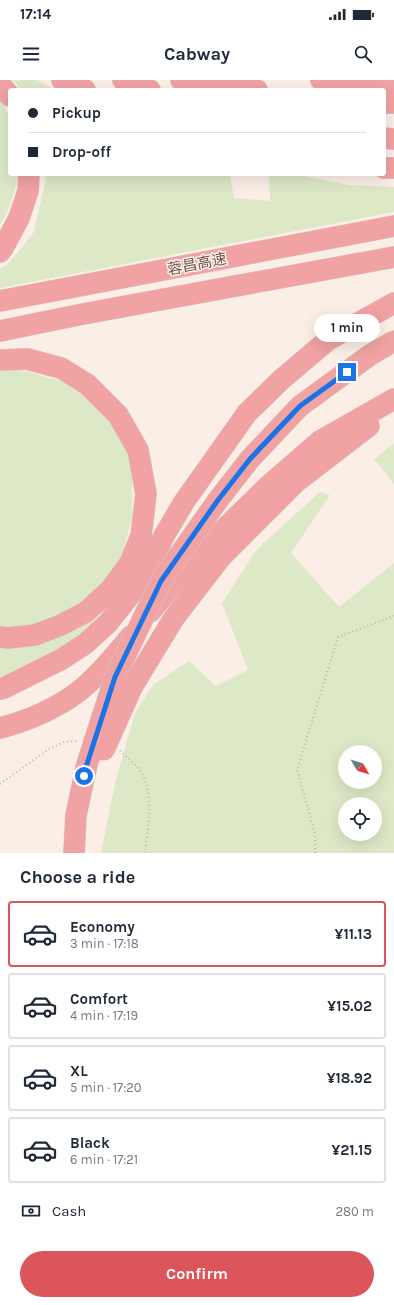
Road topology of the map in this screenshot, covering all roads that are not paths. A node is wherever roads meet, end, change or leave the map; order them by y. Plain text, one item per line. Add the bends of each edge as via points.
1 (62, 80) edge
2 (122, 80) edge
3 (181, 80) edge
4 (321, 80) edge
5 (0, 84) edge
6 (394, 86) edge
7 (80, 88) edge
8 (144, 88) edge
9 (242, 88) edge
10 (8, 94) edge
11 (28, 176) edge
12 (394, 226) edge
13 (0, 252) edge
14 (394, 257) edge
15 (0, 301) edge
16 (394, 304) edge
17 (0, 331) edge
18 (394, 341) edge
19 (0, 360) edge
20 (394, 399) edge
21 (394, 408) edge
22 (0, 637) edge
23 (0, 689) edge
24 (0, 728) edge
25 (75, 853) edge

1 - 7 highway
2 - 8 highway
3 - 9 highway
4 - 6 highway
5 - 10 highway
11 - 13 highway via 28,191 19,218
12 - 15 highway, 蓉昌高速
14 - 17 highway, 蓉昌高速
16 - 23 highway via 328,340 247,413 184,502 145,576 108,623 73,652
18 - 25 highway, bridge via 370,355 300,406 250,459 161,581 115,677 87,764 76,815
19 - 22 highway via 27,359 61,368 87,384 118,415 138,450 146,494 141,536 130,563 111,588 86,612 61,625 35,634
20 - 24 highway via 320,441 267,487 211,542 107,664 79,691 57,706
21 - 25 highway, bridge via 296,482 221,556 174,618 132,687 106,745

